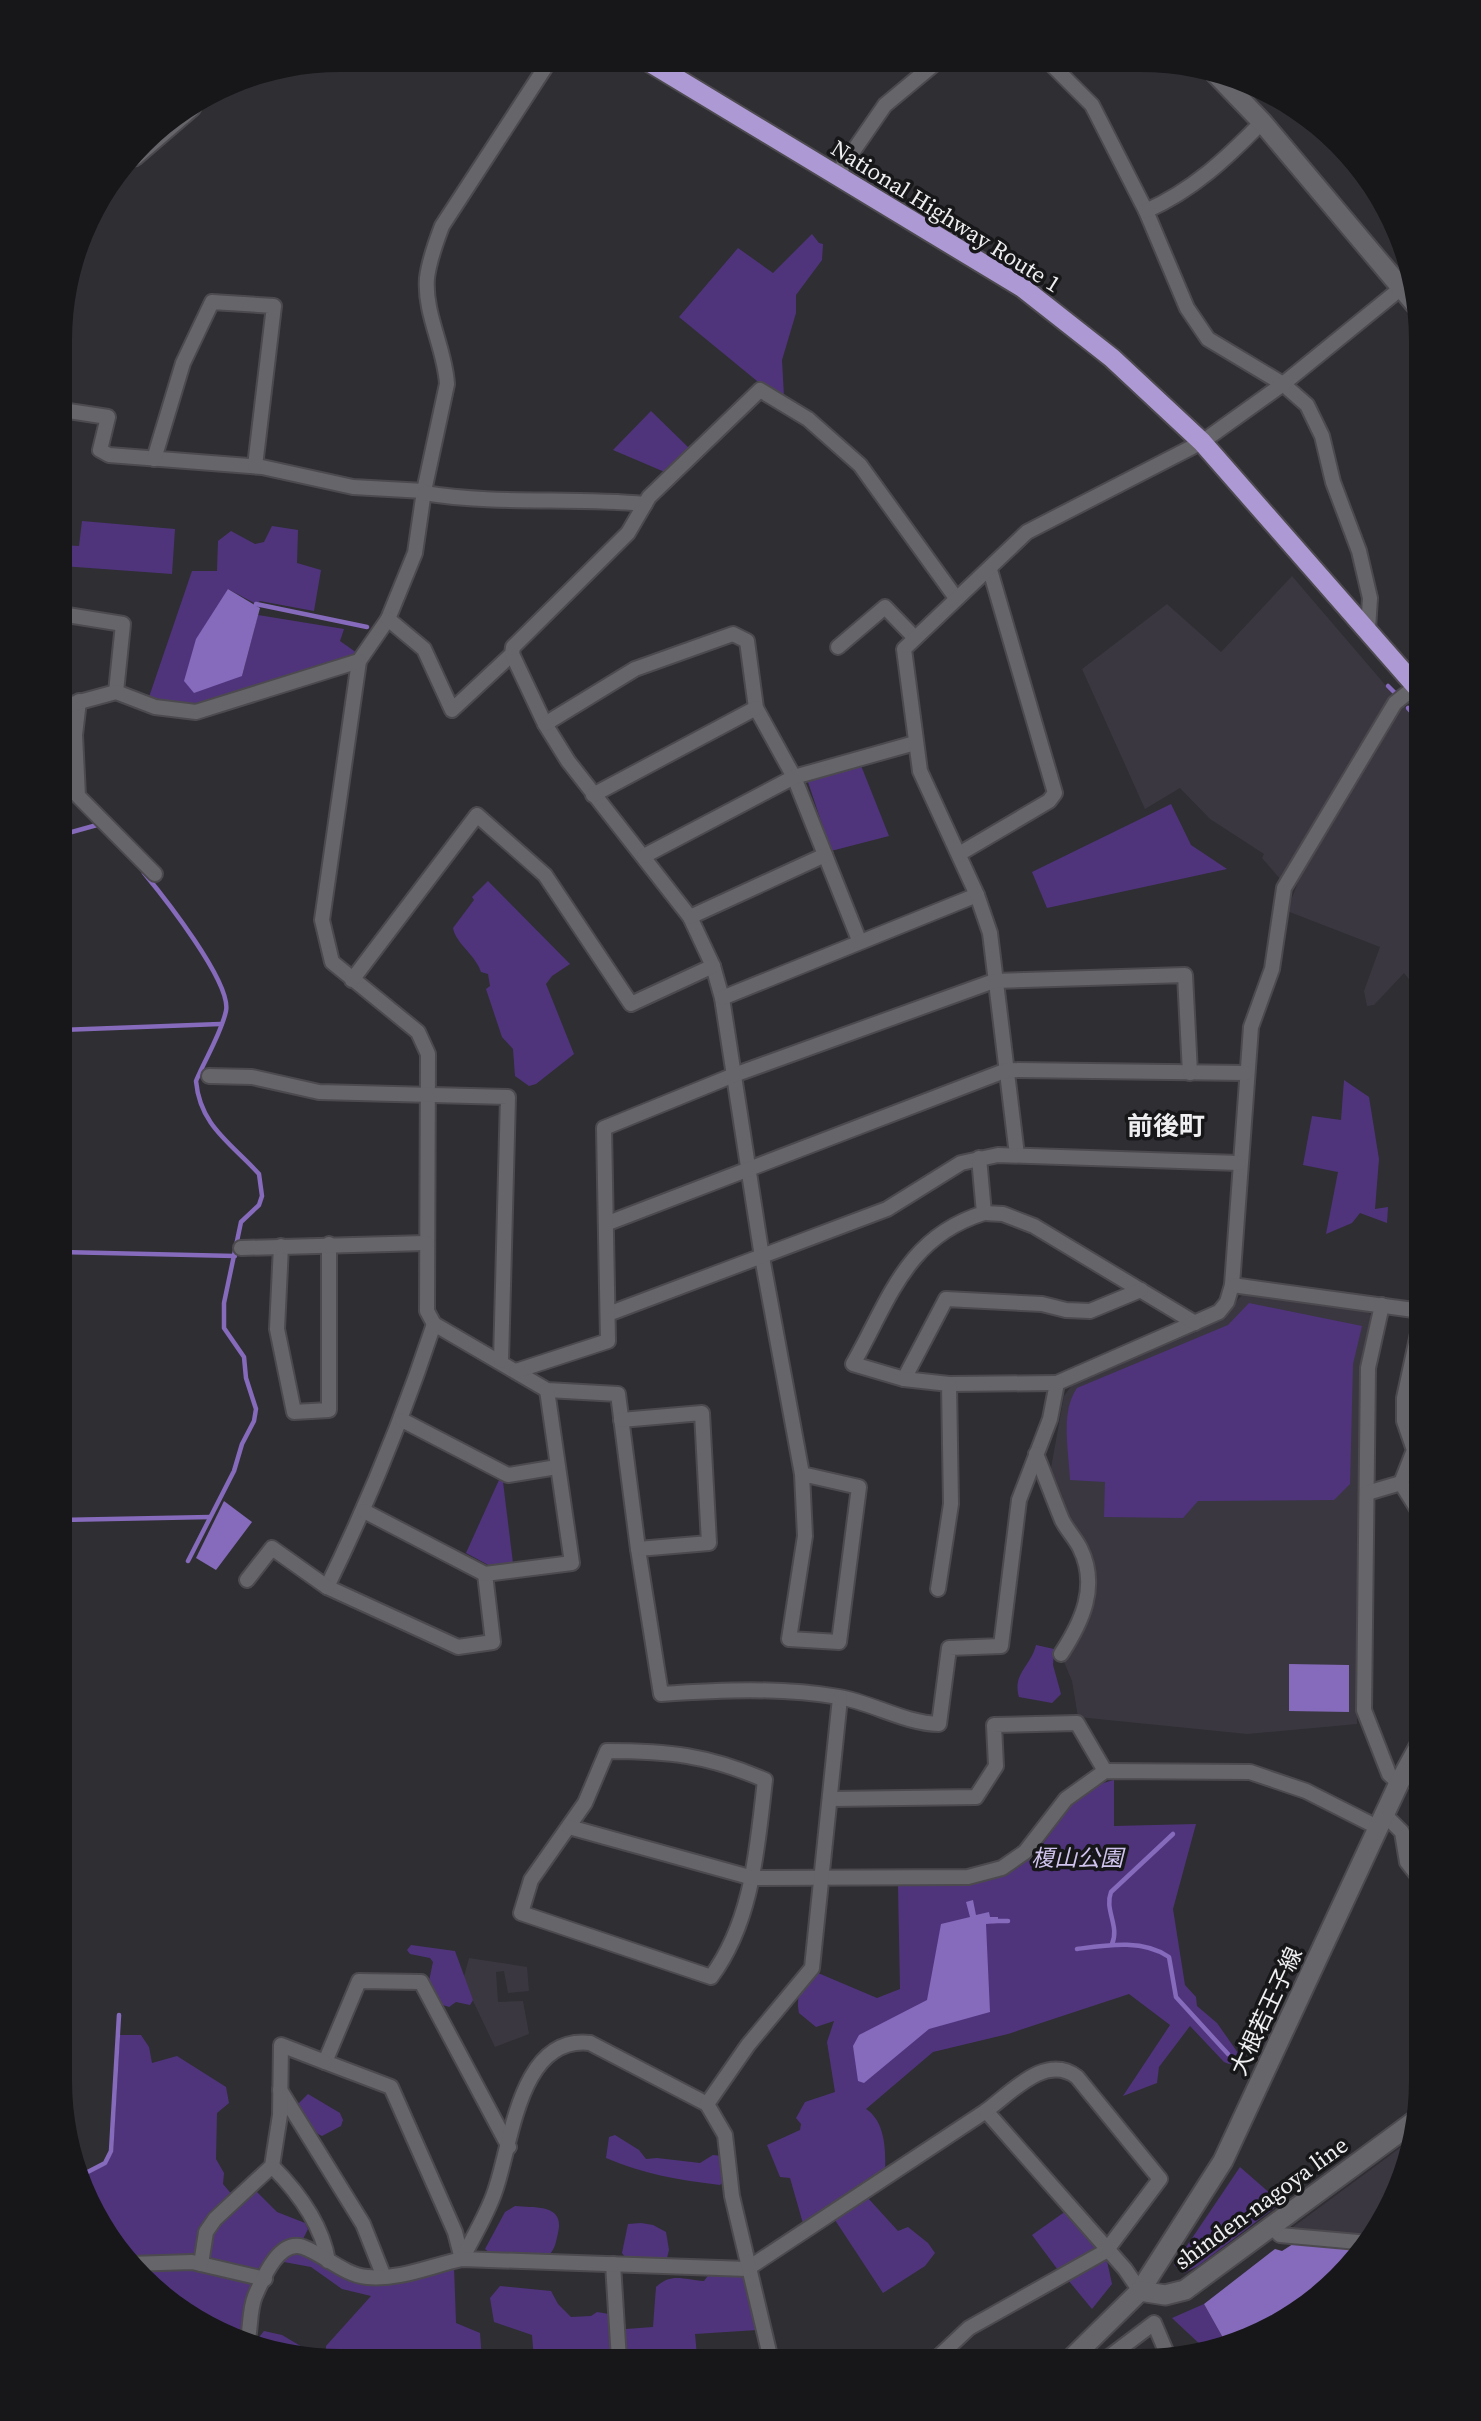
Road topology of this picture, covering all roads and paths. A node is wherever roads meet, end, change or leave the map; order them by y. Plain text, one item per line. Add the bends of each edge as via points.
1 (542, 72) edge
2 (666, 72) edge
3 (925, 72) edge
4 (1059, 72) edge
5 (1227, 86) edge
6 (1262, 122) junction
7 (836, 176) junction
8 (1146, 211) junction
9 (1400, 289) junction
10 (1405, 294) edge
11 (1283, 384) junction
12 (72, 412) edge
13 (1202, 442) junction
14 (154, 459) junction
15 (255, 466) junction
16 (424, 492) junction
17 (645, 504) junction
18 (990, 570) junction
19 (956, 598) junction
20 (72, 616) edge
21 (388, 619) junction
22 (1368, 629) junction
23 (915, 638) junction
24 (838, 647) dead end
25 (512, 654) junction
26 (359, 661) junction
27 (1409, 677) edge
28 (116, 692) junction
29 (1409, 695) edge
30 (79, 702) junction
31 (72, 704) edge
32 (756, 708) junction
33 (545, 724) junction
34 (915, 743) junction
35 (794, 777) junction
36 (593, 795) junction
37 (959, 854) junction
38 (825, 855) junction
39 (644, 856) junction
40 (155, 874) dead end
41 (977, 895) junction
42 (690, 917) junction
43 (859, 940) junction
44 (713, 966) junction
45 (352, 980) junction
46 (994, 981) junction
47 (722, 998) junction
48 (1007, 1070) junction
49 (1189, 1073) junction
50 (1247, 1073) junction
51 (734, 1075) junction
52 (209, 1076) dead end
53 (429, 1095) junction
54 (1017, 1155) junction
55 (979, 1158) junction
56 (1239, 1163) junction
57 (750, 1166) junction
58 (984, 1213) junction
59 (608, 1223) junction
60 (426, 1243) junction
61 (329, 1244) junction
62 (281, 1246) junction
63 (241, 1248) dead end
64 (762, 1257) junction
65 (1232, 1285) junction
66 (1141, 1290) junction
67 (1382, 1306) junction
68 (1409, 1309) edge
69 (608, 1314) junction
70 (1195, 1323) junction
71 (434, 1324) junction
72 (501, 1361) junction
73 (516, 1371) junction
74 (1409, 1375) edge
75 (904, 1379) junction
76 (1057, 1383) junction
77 (948, 1384) junction
78 (547, 1390) junction
79 (402, 1420) junction
80 (621, 1420) junction
81 (1409, 1436) edge
82 (1036, 1454) junction
83 (1409, 1463) edge
84 (557, 1467) junction
85 (802, 1474) junction
86 (1401, 1483) junction
87 (1367, 1493) junction
88 (1409, 1496) edge
89 (364, 1511) junction
90 (638, 1549) junction
91 (485, 1574) junction
92 (247, 1580) dead end
93 (327, 1587) junction
94 (938, 1589) dead end
95 (1061, 1654) dead end
96 (840, 1698) junction
97 (1409, 1765) edge
98 (1105, 1771) junction
99 (1399, 1783) junction
100 (832, 1798) junction
101 (1382, 1821) junction
102 (569, 1826) junction
103 (1409, 1865) edge
104 (753, 1878) junction
105 (822, 1879) junction
106 (325, 2062) junction
107 (280, 2090) junction
108 (706, 2104) junction
109 (986, 2111) junction
110 (1405, 2128) edge
111 (509, 2147) junction
112 (272, 2166) junction
113 (1273, 2228) junction
114 (1356, 2242) edge
115 (1106, 2251) junction
116 (462, 2259) junction
117 (328, 2260) junction
118 (144, 2264) edge
119 (201, 2264) junction
120 (613, 2264) junction
121 (747, 2269) junction
122 (384, 2277) junction
123 (265, 2279) junction
124 (1140, 2291) junction
125 (249, 2333) edge
126 (1165, 2348) edge
127 (618, 2349) edge
128 (768, 2349) edge
129 (946, 2349) edge
130 (1080, 2349) edge
131 (1120, 2349) edge

1 - 16 street via 442,226 434,247 427,279 430,312 447,384
2 - 7 highway, National Highway Route 1
3 - 7 street via 885,105
4 - 8 street via 1092,105
5 - 6 street
6 - 8 street via 1203,179
6 - 9 street
7 - 13 highway, National Highway Route 1 via 1023,288 1112,358
8 - 11 street via 1187,308 1208,339
9 - 10 street
9 - 11 street
11 - 13 street
11 - 22 street via 1307,405 1322,436 1362,563 1370,598
12 - 14 street via 108,417 100,450
13 - 18 street via 1027,533
13 - 22 highway, National Highway Route 1
14 - 15 street
14 - 15 street via 183,363 212,302 274,306
15 - 16 street via 353,487
16 - 17 street via 466,500 590,499
16 - 21 street via 415,553
17 - 19 street via 760,390 808,419 860,465
17 - 25 street via 628,533 513,647
18 - 19 street
18 - 37 street via 1055,793 1049,801
19 - 23 street
20 - 28 street via 123,624
21 - 25 street via 424,649 452,710
21 - 26 street
22 - 27 highway, National Highway Route 1
23 - 24 street via 885,607
23 - 34 street via 904,649
25 - 33 street
26 - 28 street via 196,712 155,707
26 - 45 street via 322,920 332,962
28 - 30 street
29 - 50 street via 1395,703 1284,888 1272,969 1251,1027
30 - 31 street
30 - 40 street via 73,799
32 - 33 street via 747,641 733,634 635,669
32 - 35 street
32 - 36 street
33 - 36 street
34 - 35 street
34 - 37 street via 920,771
35 - 38 street
35 - 39 street
36 - 39 street
37 - 41 street
38 - 42 street
38 - 43 street
39 - 42 street
41 - 43 street
41 - 46 street via 990,933
42 - 44 street
43 - 47 street
44 - 45 street via 631,1004 545,875 477,815
44 - 47 street
45 - 53 street via 418,1032 428,1054
46 - 48 street
46 - 49 street via 1185,975
46 - 51 street
47 - 51 street
48 - 49 street
48 - 54 street
48 - 57 street
49 - 50 street
50 - 56 street
51 - 57 street
51 - 59 street via 604,1128
52 - 53 street via 252,1077 319,1091
53 - 60 street
53 - 72 street via 508,1097
54 - 55 street
54 - 56 street
55 - 58 street
55 - 64 street via 941,1173 887,1209
56 - 65 street
57 - 59 street
57 - 64 street
58 - 66 street via 1003,1214 1034,1226
58 - 75 street via 957,1222 919,1251 902,1271 853,1364
59 - 69 street
60 - 61 street
60 - 71 street via 427,1311
61 - 62 street
61 - 62 street via 329,1410 294,1412 278,1329
62 - 63 street
64 - 69 street
64 - 85 street
65 - 67 street
65 - 70 street via 1219,1312
66 - 70 street
66 - 75 street via 1090,1311 946,1299
67 - 68 street
67 - 87 street via 1368,1368
69 - 73 street via 608,1340
70 - 76 street
71 - 72 street
71 - 79 street
72 - 73 street
73 - 78 street
74 - 81 street via 1404,1421
75 - 77 street
76 - 77 street
76 - 82 street
77 - 94 street via 951,1504
78 - 80 street via 618,1394
78 - 84 street
79 - 84 street via 508,1475
79 - 89 street
80 - 90 street
80 - 90 street via 702,1413 709,1543
82 - 95 street via 1087,1571 1087,1599 1080,1625
82 - 96 street via 1019,1500 1001,1646 949,1648 939,1724
83 - 86 street
84 - 91 street via 572,1563
85 - 85 street via 859,1487 839,1642 789,1639 805,1536
86 - 87 street
86 - 88 street
87 - 99 street via 1364,1710 1390,1773
89 - 91 street
89 - 93 street
90 - 96 street via 661,1693 737,1688
91 - 93 street via 493,1642 458,1647
92 - 93 street via 272,1548
96 - 100 street
97 - 99 street, 大根若王子線
98 - 100 street via 1077,1723 994,1725 996,1766 976,1797
98 - 101 street via 1251,1772
98 - 105 street via 1066,1799 1025,1852 1003,1868 968,1877
99 - 101 street, 大根若王子線
100 - 105 street
101 - 103 street via 1402,1832
101 - 124 street, 大根若王子線 via 1223,2161
102 - 104 street
102 - 104 street via 585,1803 607,1751 665,1751 726,1763 765,1780
102 - 104 street via 531,1880 521,1913 711,1977 728,1950
104 - 105 street
105 - 108 street via 812,1968
106 - 107 street via 281,2045
106 - 111 street via 359,1981 421,1982
106 - 116 street via 391,2087 455,2232
107 - 112 street
107 - 122 street via 363,2224
108 - 111 street via 590,2043 576,2041 542,2059 522,2092
108 - 121 street via 725,2135
109 - 115 street
109 - 115 street via 1042,2071 1056,2067 1077,2077 1160,2179
109 - 121 street
110 - 113 street, shinden-nagoya line
111 - 116 street via 494,2194
112 - 117 street via 302,2203 326,2247
112 - 119 street via 215,2218 206,2232
113 - 114 street via 1280,2235
113 - 124 street, shinden-nagoya line via 1185,2290 1165,2295
115 - 124 street
115 - 129 street via 968,2328
116 - 120 street
116 - 122 street
117 - 122 street via 363,2277
117 - 123 street via 291,2246 280,2252
118 - 119 street
119 - 123 street
120 - 121 street
120 - 127 street
121 - 128 street
123 - 125 street via 255,2297
124 - 130 street
126 - 131 street via 1154,2323

